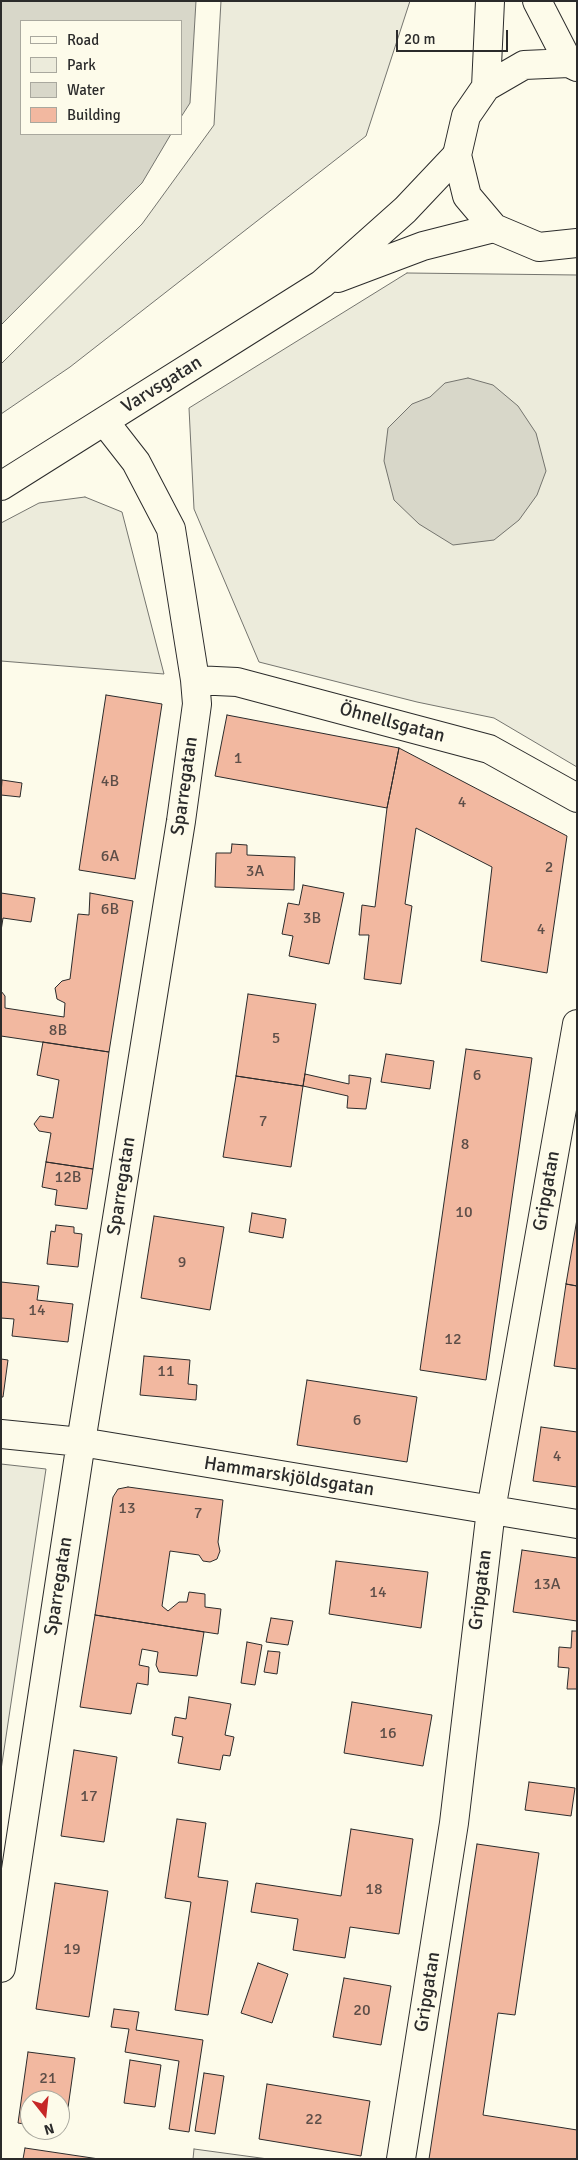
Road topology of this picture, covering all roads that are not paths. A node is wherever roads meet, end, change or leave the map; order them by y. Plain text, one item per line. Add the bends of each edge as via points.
1 (490, 1) edge
2 (537, 1) edge
3 (573, 65) edge
4 (486, 87) junction
5 (457, 155) junction
6 (494, 228) junction
7 (576, 244) edge
8 (322, 284) junction
9 (104, 421) junction
10 (1, 486) edge
11 (195, 680) junction
12 (577, 798) edge
13 (577, 1024) edge
14 (1, 1434) edge
15 (81, 1442) junction
16 (490, 1510) junction
17 (577, 1524) edge
18 (1, 1968) edge
19 (401, 2159) edge

1 - 4 street
2 - 3 street
3 - 4 street via 524,65
4 - 5 street via 466,116
5 - 6 street via 467,196
5 - 8 street, Varvsgatan via 405,210
6 - 7 street via 540,247
6 - 8 street, Varvsgatan via 423,246
8 - 9 street, Varvsgatan
9 - 10 street, Varvsgatan
9 - 11 street, Sparregatan via 136,462 171,530
11 - 12 street, Öhnellsgatan via 237,682 489,749
11 - 15 street, Sparregatan via 197,704 181,821
13 - 16 street, Gripgatan
14 - 15 street, Hammarskjöldsgatan
15 - 16 street, Hammarskjöldsgatan
15 - 18 street, Sparregatan
16 - 17 street, Hammarskjöldsgatan
16 - 19 street, Gripgatan via 454,1823

